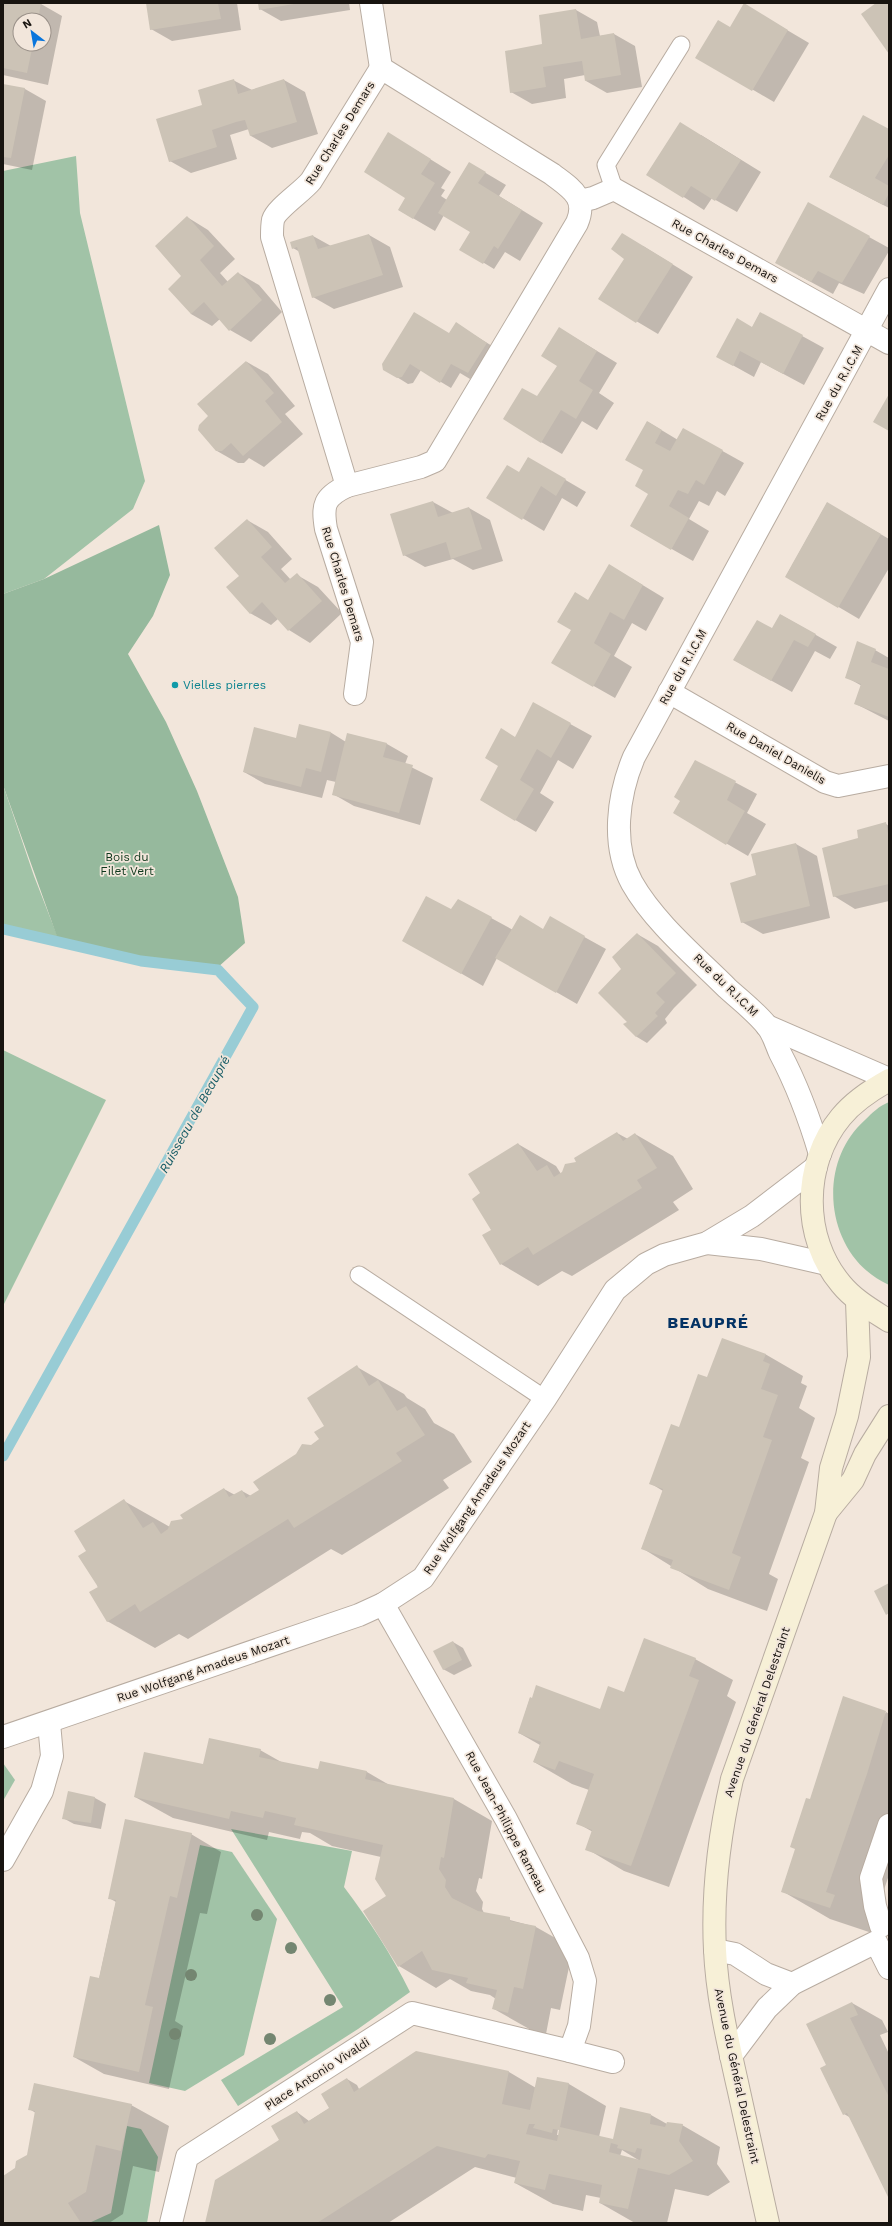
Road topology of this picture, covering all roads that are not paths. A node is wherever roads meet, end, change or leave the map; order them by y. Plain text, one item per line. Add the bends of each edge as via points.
1 (371, 3) edge
2 (681, 44) dead end
3 (381, 68) junction
4 (614, 189) junction
5 (580, 201) junction
6 (889, 289) edge
7 (868, 330) junction
8 (889, 343) edge
9 (347, 486) junction
10 (669, 692) junction
11 (355, 694) dead end
12 (889, 776) edge
13 (767, 1026) junction
14 (889, 1079) edge
15 (818, 1160) junction
16 (706, 1243) junction
17 (827, 1264) junction
18 (359, 1275) dead end
19 (857, 1301) junction
20 (889, 1321) edge
21 (545, 1399) junction
22 (889, 1416) edge
23 (826, 1513) junction
24 (383, 1604) junction
25 (49, 1723) junction
26 (3, 1737) edge
27 (889, 1825) edge
28 (3, 1860) edge
29 (882, 1930) edge
30 (715, 1950) junction
31 (889, 1968) edge
32 (792, 1984) junction
33 (570, 2051) junction
34 (731, 2056) junction
35 (614, 2062) dead end
36 (171, 2223) edge
37 (768, 2223) edge

1 - 3 street
2 - 4 lane via 606,165
3 - 5 street, Rue Charles Demars via 552,174 574,192
3 - 9 street, Rue Charles Demars via 311,181 302,192 281,208 273,220 272,237
4 - 5 street
4 - 7 street, Rue Charles Demars
5 - 9 street, Rue Charles Demars via 582,212 577,223 435,460 421,467
6 - 7 street, Rue du R.I.C.M
7 - 8 street
7 - 10 street, Rue du R.I.C.M
9 - 11 street, Rue Charles Demars via 333,493 323,511 326,529 362,642
10 - 12 street, Rue Daniel Danielis via 825,782 838,786
10 - 13 street, Rue du R.I.C.M via 627,773 621,796 619,824 626,866 632,882 646,903 670,931
13 - 14 street, Rue du R.I.C.M
13 - 15 street, Rue du R.I.C.M via 799,1090
14 - 15 street via 872,1089 840,1117
15 - 16 street, Rue Wolfgang Amadeus Mozart via 752,1216
15 - 17 street via 811,1191 812,1216
16 - 17 street, Rue Wolfgang Amadeus Mozart via 760,1249
16 - 21 street, Rue Wolfgang Amadeus Mozart via 664,1255 646,1264 615,1290
17 - 19 street via 840,1284
18 - 21 lane
19 - 20 street
19 - 23 street, Avenue du Général Delestraint via 859,1357 847,1416 831,1468
21 - 24 street, Rue Wolfgang Amadeus Mozart via 423,1578
22 - 23 street, Avenue du Général Delestraint via 865,1454 853,1480
23 - 30 street, Avenue du Général Delestraint via 732,1779 716,1864
24 - 25 street, Rue Wolfgang Amadeus Mozart via 359,1615
24 - 33 street, Rue Jean-Philippe Rameau via 506,1819 578,1958 585,1981 579,2026
25 - 26 street, Rue Wolfgang Amadeus Mozart
25 - 28 street via 52,1756 42,1791
27 - 29 street via 871,1878
29 - 31 street
29 - 32 street
30 - 32 street via 734,1954 766,1974
30 - 34 street, Avenue du Général Delestraint via 718,1986
32 - 34 street via 767,2008
33 - 35 street
33 - 36 street, Place Antonio Vivaldi via 412,2013 186,2157
34 - 37 street, Avenue du Général Delestraint

